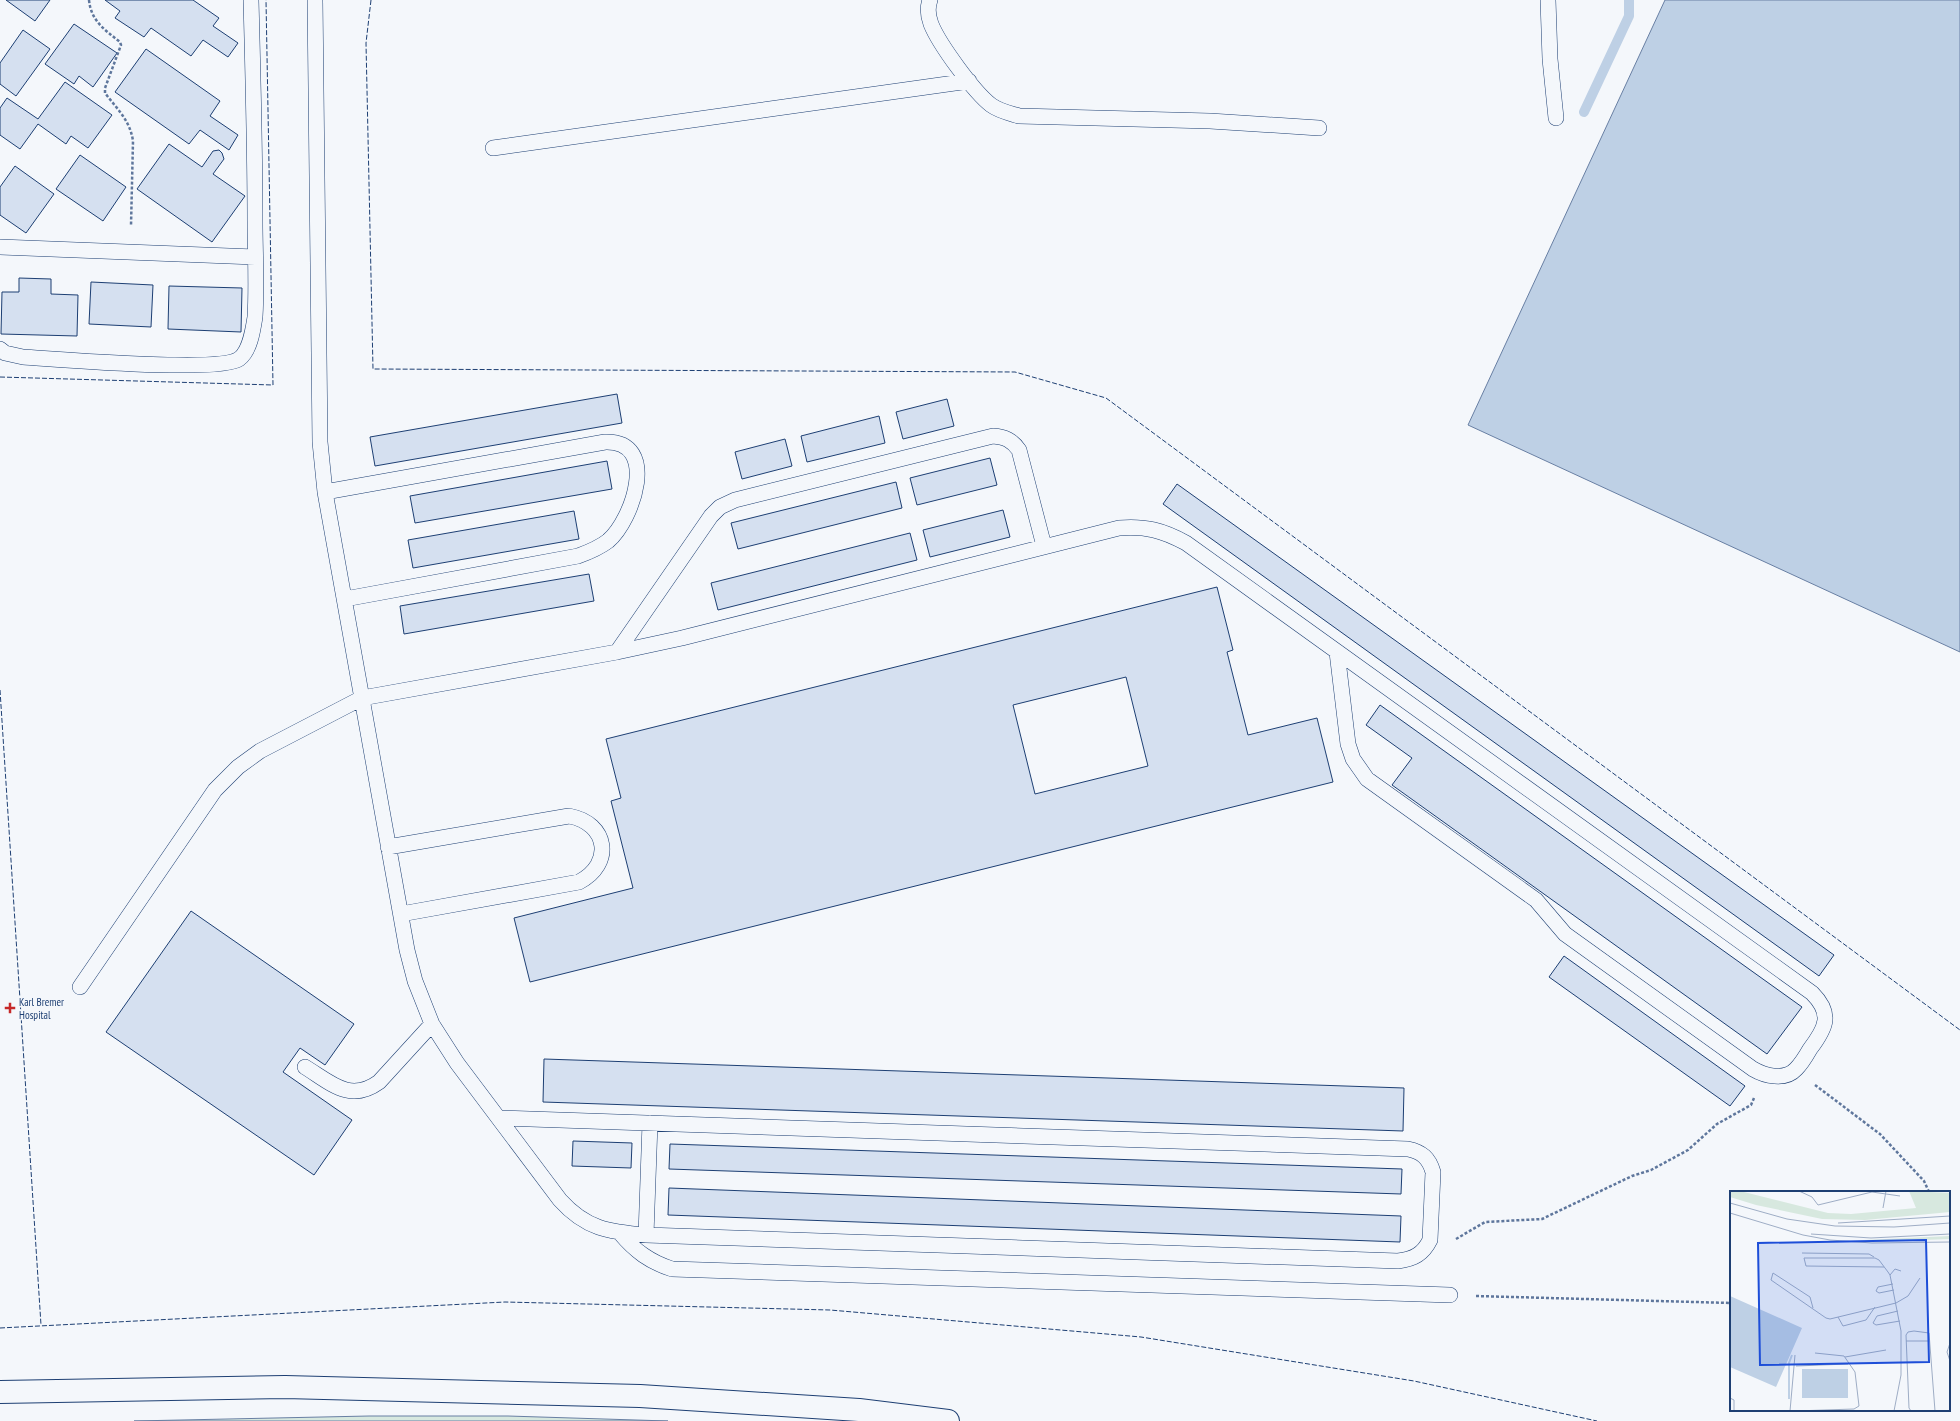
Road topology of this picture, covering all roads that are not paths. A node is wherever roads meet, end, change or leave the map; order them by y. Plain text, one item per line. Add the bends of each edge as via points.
1 (251, 0) edge
2 (315, 0) edge
3 (930, 0) edge
4 (1548, 0) edge
5 (968, 81) junction
6 (1556, 118) dead end
7 (1319, 128) dead end
8 (493, 148) dead end
9 (0, 247) edge
10 (255, 257) junction
11 (0, 349) edge
12 (325, 492) junction
13 (1044, 546) junction
14 (345, 599) junction
15 (617, 652) junction
16 (1337, 652) junction
17 (362, 698) junction
18 (388, 847) junction
19 (400, 914) junction
20 (80, 987) dead end
21 (432, 1024) junction
22 (305, 1067) dead end
23 (499, 1118) junction
24 (650, 1123) junction
25 (620, 1233) junction
26 (646, 1235) junction
27 (1450, 1295) road end
28 (0, 1392) edge
29 (948, 1421) edge

1 - 10 lane
2 - 12 lane via 318,365 320,442
3 - 5 lane via 928,16 931,25
4 - 6 lane via 1549,52
5 - 7 lane via 991,105 1019,116 1210,121
5 - 8 lane
9 - 10 lane
10 - 11 lane via 255,318 251,337 241,358 230,363 158,364 48,359 23,357 5,353
12 - 14 lane
12 - 14 lane via 605,442 624,444 630,450 636,465 637,480 631,506 619,529 608,541 594,550 578,556
13 - 15 lane via 682,638
13 - 15 lane via 1019,450 1013,442 1004,437 993,436 735,500 720,507 711,516
13 - 16 lane via 1119,528 1154,529 1186,543
14 - 17 lane
15 - 17 lane
16 - 16 lane via 1348,744 1353,759 1367,779 1536,900 1565,934 1753,1069 1768,1076 1779,1077 1795,1071 1822,1033 1825,1022 1825,1012 1820,1001 1812,993
17 - 18 lane
17 - 20 lane via 260,751 226,778 215,790
18 - 19 lane
18 - 19 lane via 569,816 581,818 591,825 602,845 602,857 598,867 590,876 579,882
19 - 21 lane via 406,950
21 - 22 lane via 370,1089 360,1092 336,1087
21 - 23 lane via 457,1063
23 - 24 lane
23 - 25 lane via 571,1212 601,1229
24 - 26 lane
24 - 26 lane via 1408,1149 1424,1155 1433,1172 1430,1240 1417,1256 1398,1261
25 - 26 lane
25 - 27 lane via 632,1248 647,1259 672,1269
28 - 29 highway via 285,1388 640,1396 859,1410

